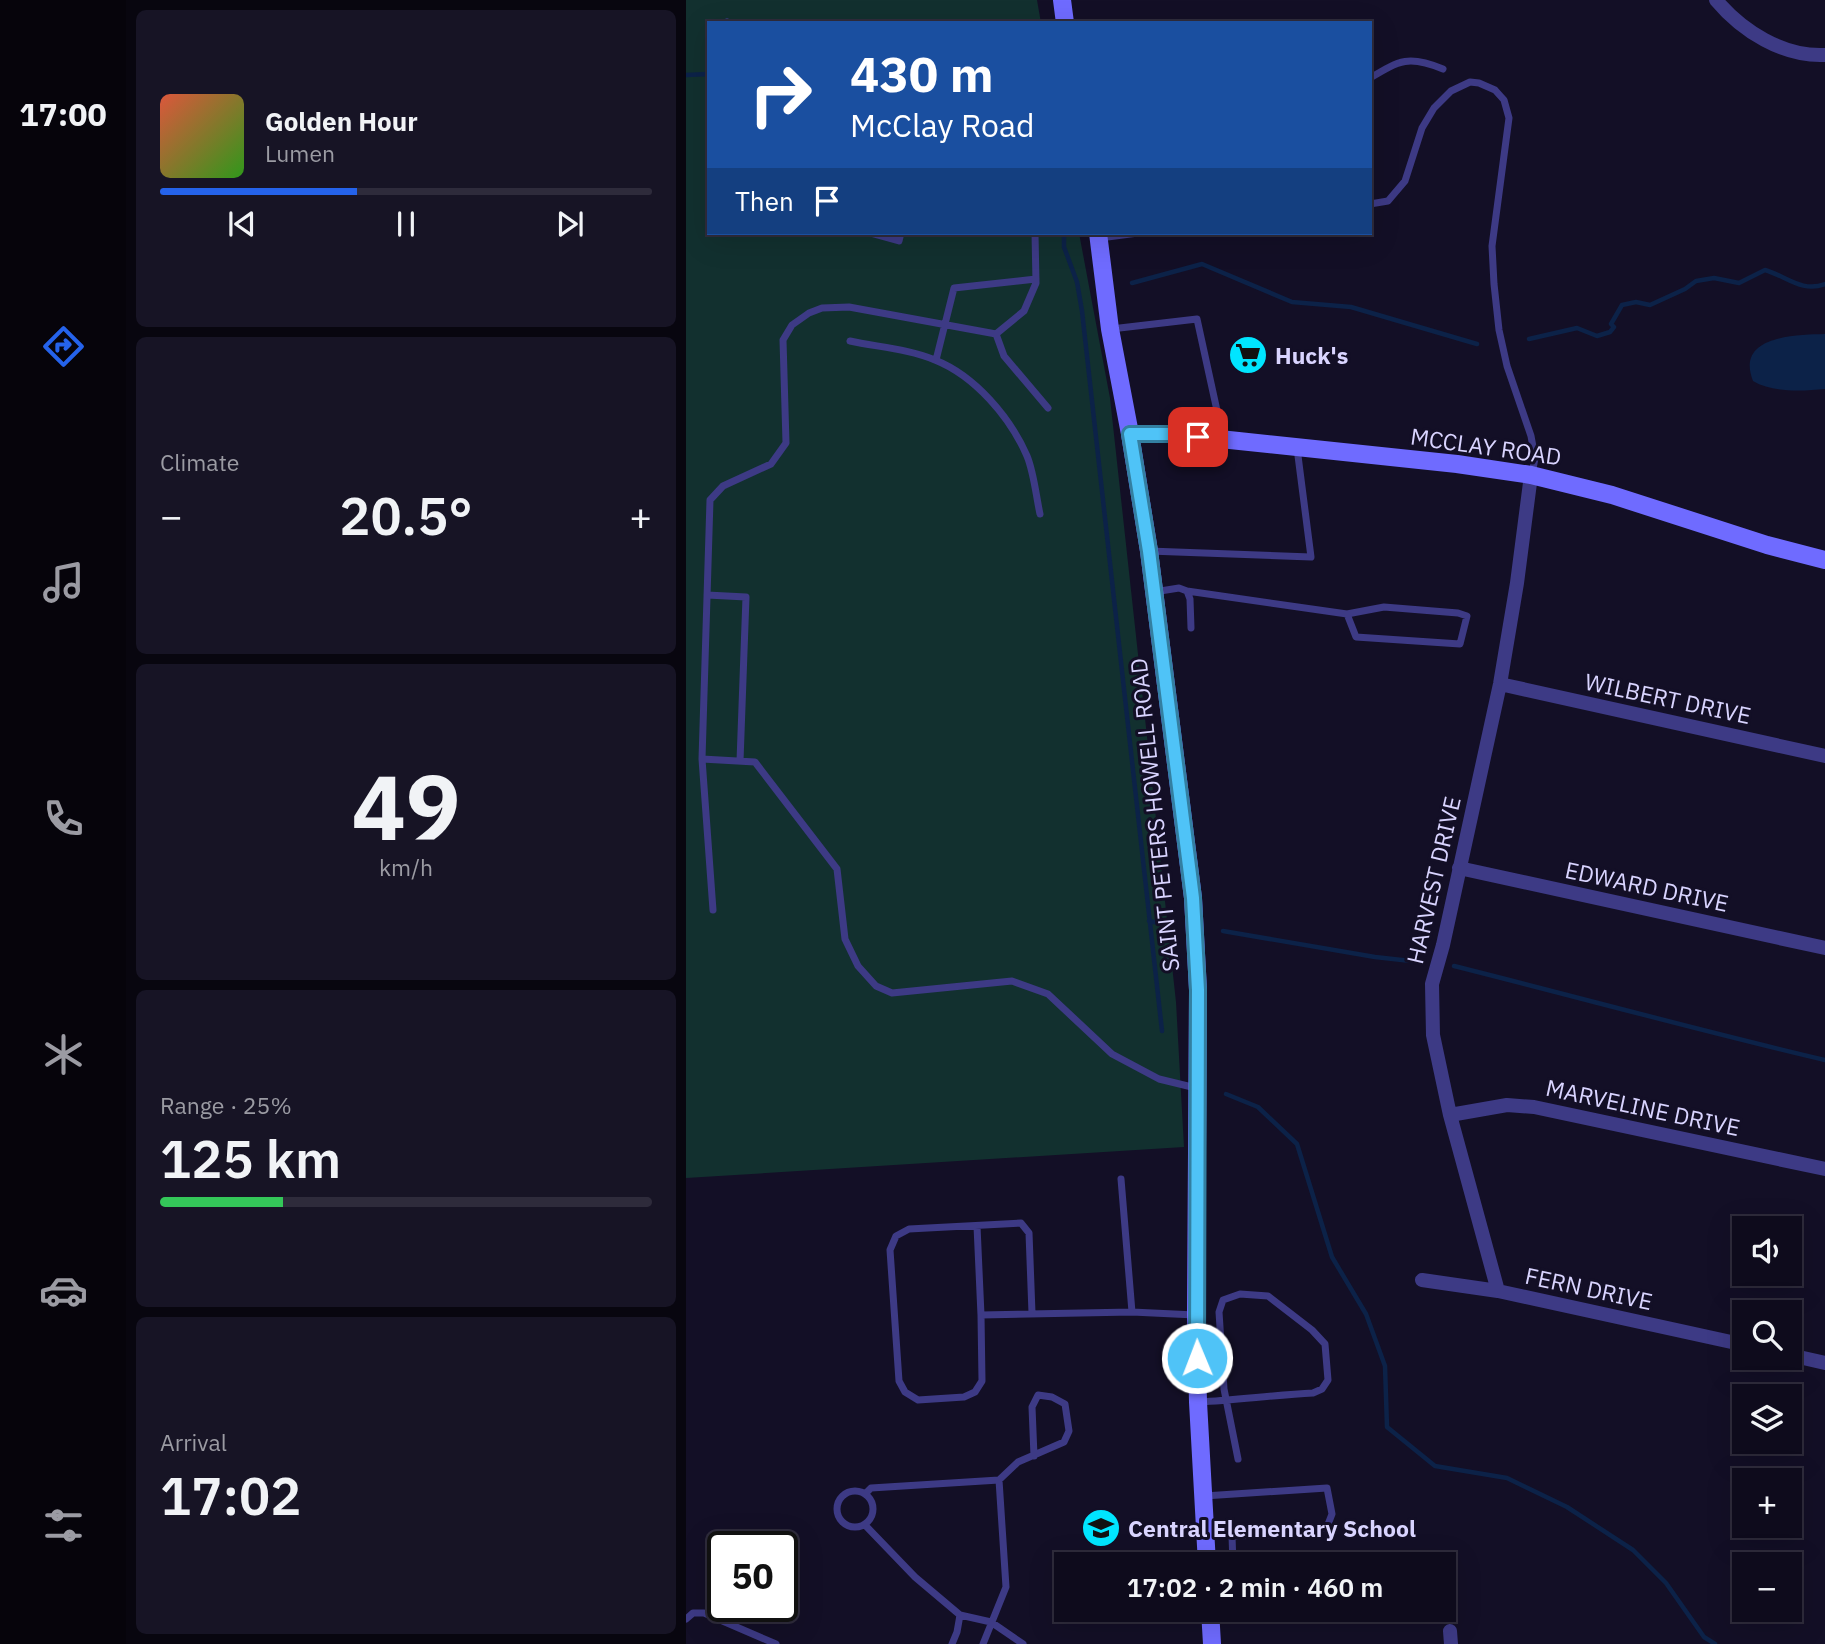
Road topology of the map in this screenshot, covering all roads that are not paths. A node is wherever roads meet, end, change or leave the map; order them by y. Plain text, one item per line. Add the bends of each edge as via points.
1 (1062, 0) edge
2 (1716, 0) edge
3 (1065, 21) edge
4 (1825, 55) edge
5 (1443, 69) dead end
6 (1372, 77) edge
7 (1372, 204) edge
8 (877, 235) edge
9 (900, 235) edge
10 (1035, 235) edge
11 (1099, 235) edge
12 (1036, 278) junction
13 (944, 326) junction
14 (1110, 329) junction
15 (996, 334) junction
16 (850, 341) dead end
17 (936, 360) junction
18 (1048, 408) dead end
19 (1130, 434) junction
20 (1223, 440) junction
21 (1297, 448) junction
22 (1531, 475) junction
23 (1040, 514) dead end
24 (1149, 551) junction
25 (1825, 560) edge
26 (1187, 591) junction
27 (1153, 592) junction
28 (707, 595) junction
29 (1347, 614) junction
30 (1191, 628) dead end
31 (1500, 684) junction
32 (1825, 756) edge
33 (702, 759) junction
34 (740, 761) junction
35 (1459, 868) junction
36 (713, 910) dead end
37 (1825, 948) edge
38 (1197, 1088) junction
39 (1450, 1115) junction
40 (1825, 1169) edge
41 (1121, 1179) dead end
42 (977, 1226) junction
43 (1422, 1280) dead end
44 (1498, 1291) junction
45 (1132, 1312) junction
46 (1032, 1313) junction
47 (981, 1315) junction
48 (1196, 1315) junction
49 (1732, 1342) edge
50 (1802, 1358) edge
51 (1825, 1363) edge
52 (1227, 1400) junction
53 (1198, 1402) junction
54 (1034, 1457) junction
55 (1238, 1459) dead end
56 (999, 1480) junction
57 (865, 1494) junction
58 (1203, 1496) junction
59 (865, 1525) junction
60 (1206, 1552) edge
61 (1233, 1552) edge
62 (960, 1615) junction
63 (686, 1619) edge
64 (991, 1622) junction
65 (1211, 1622) edge
66 (776, 1644) edge
67 (952, 1644) edge
68 (983, 1644) edge
69 (1023, 1644) edge
70 (1212, 1644) edge

1 - 3 main road
2 - 4 street via 1746,30 1766,41
5 - 6 lane via 1409,59
7 - 22 lane via 1388,201 1405,181 1422,128 1451,91 1470,82 1496,90 1510,118 1492,246 1494,284 1507,366 1531,436 1535,458
8 - 9 lane via 899,241
10 - 12 lane
11 - 14 main road, SAINT PETERS HOWELL ROAD
12 - 13 lane via 954,288
12 - 15 lane via 1024,312
13 - 15 lane
13 - 17 lane
13 - 28 lane via 849,307 822,308 792,325 783,340 786,443 771,464 723,486 710,500
14 - 19 main road, SAINT PETERS HOWELL ROAD
14 - 20 lane via 1197,319
15 - 18 lane via 1004,356
16 - 17 lane
17 - 23 lane via 978,389 1013,431 1027,458
19 - 20 main road, MCCLAY ROAD
19 - 24 main road, SAINT PETERS HOWELL ROAD
20 - 21 main road, MCCLAY ROAD
21 - 22 main road, MCCLAY ROAD
21 - 24 lane via 1311,557
22 - 25 main road, MCCLAY ROAD
22 - 31 street, HARVEST DRIVE
24 - 27 main road, SAINT PETERS HOWELL ROAD
26 - 27 lane
26 - 29 lane
26 - 30 lane
27 - 38 main road, SAINT PETERS HOWELL ROAD via 1193,898
28 - 33 lane
28 - 34 lane via 746,597
29 - 29 lane via 1356,638 1461,644 1467,616 1384,607
31 - 32 street, WILBERT DRIVE
31 - 35 street, HARVEST DRIVE
33 - 34 lane
33 - 36 lane
34 - 38 lane via 755,762 837,869 845,939 858,966 876,986 892,993 1012,981 1048,994 1112,1054 1159,1079
35 - 37 street, EDWARD DRIVE
35 - 39 street, HARVEST DRIVE via 1432,984 1433,1035
38 - 48 main road, SAINT PETERS HOWELL ROAD
39 - 40 street, MARVELINE DRIVE via 1507,1105 1534,1107
39 - 44 street, HARVEST DRIVE
41 - 45 lane
42 - 46 lane via 1021,1223 1029,1233
42 - 47 lane
42 - 47 lane via 909,1230 896,1236 890,1250 899,1381 905,1392 918,1400 975,1392 982,1381
43 - 44 street, FERN DRIVE
44 - 49 street, FERN DRIVE
45 - 46 lane
45 - 48 lane
46 - 47 lane
48 - 53 main road, SAINT PETERS HOWELL ROAD
50 - 51 street
52 - 52 lane via 1322,1389 1328,1380 1325,1344 1268,1296 1240,1294 1223,1300 1219,1312
52 - 53 lane
52 - 55 lane
53 - 58 main road, SAINT PETERS HOWELL ROAD
54 - 54 lane via 1064,1442 1069,1431 1065,1404 1052,1396 1038,1395 1032,1406
54 - 56 lane via 1018,1462
56 - 57 lane via 871,1488
56 - 64 lane via 1006,1587
57 - 59 lane via 873,1509
57 - 59 lane via 848,1492 837,1506 843,1523 854,1528
58 - 60 main road, SAINT PETERS HOWELL ROAD
58 - 61 lane via 1327,1488 1332,1514 1328,1527 1302,1534 1232,1536
59 - 62 lane
62 - 64 lane
62 - 67 lane
63 - 66 lane via 704,1613
64 - 68 lane
64 - 69 lane
65 - 70 main road

